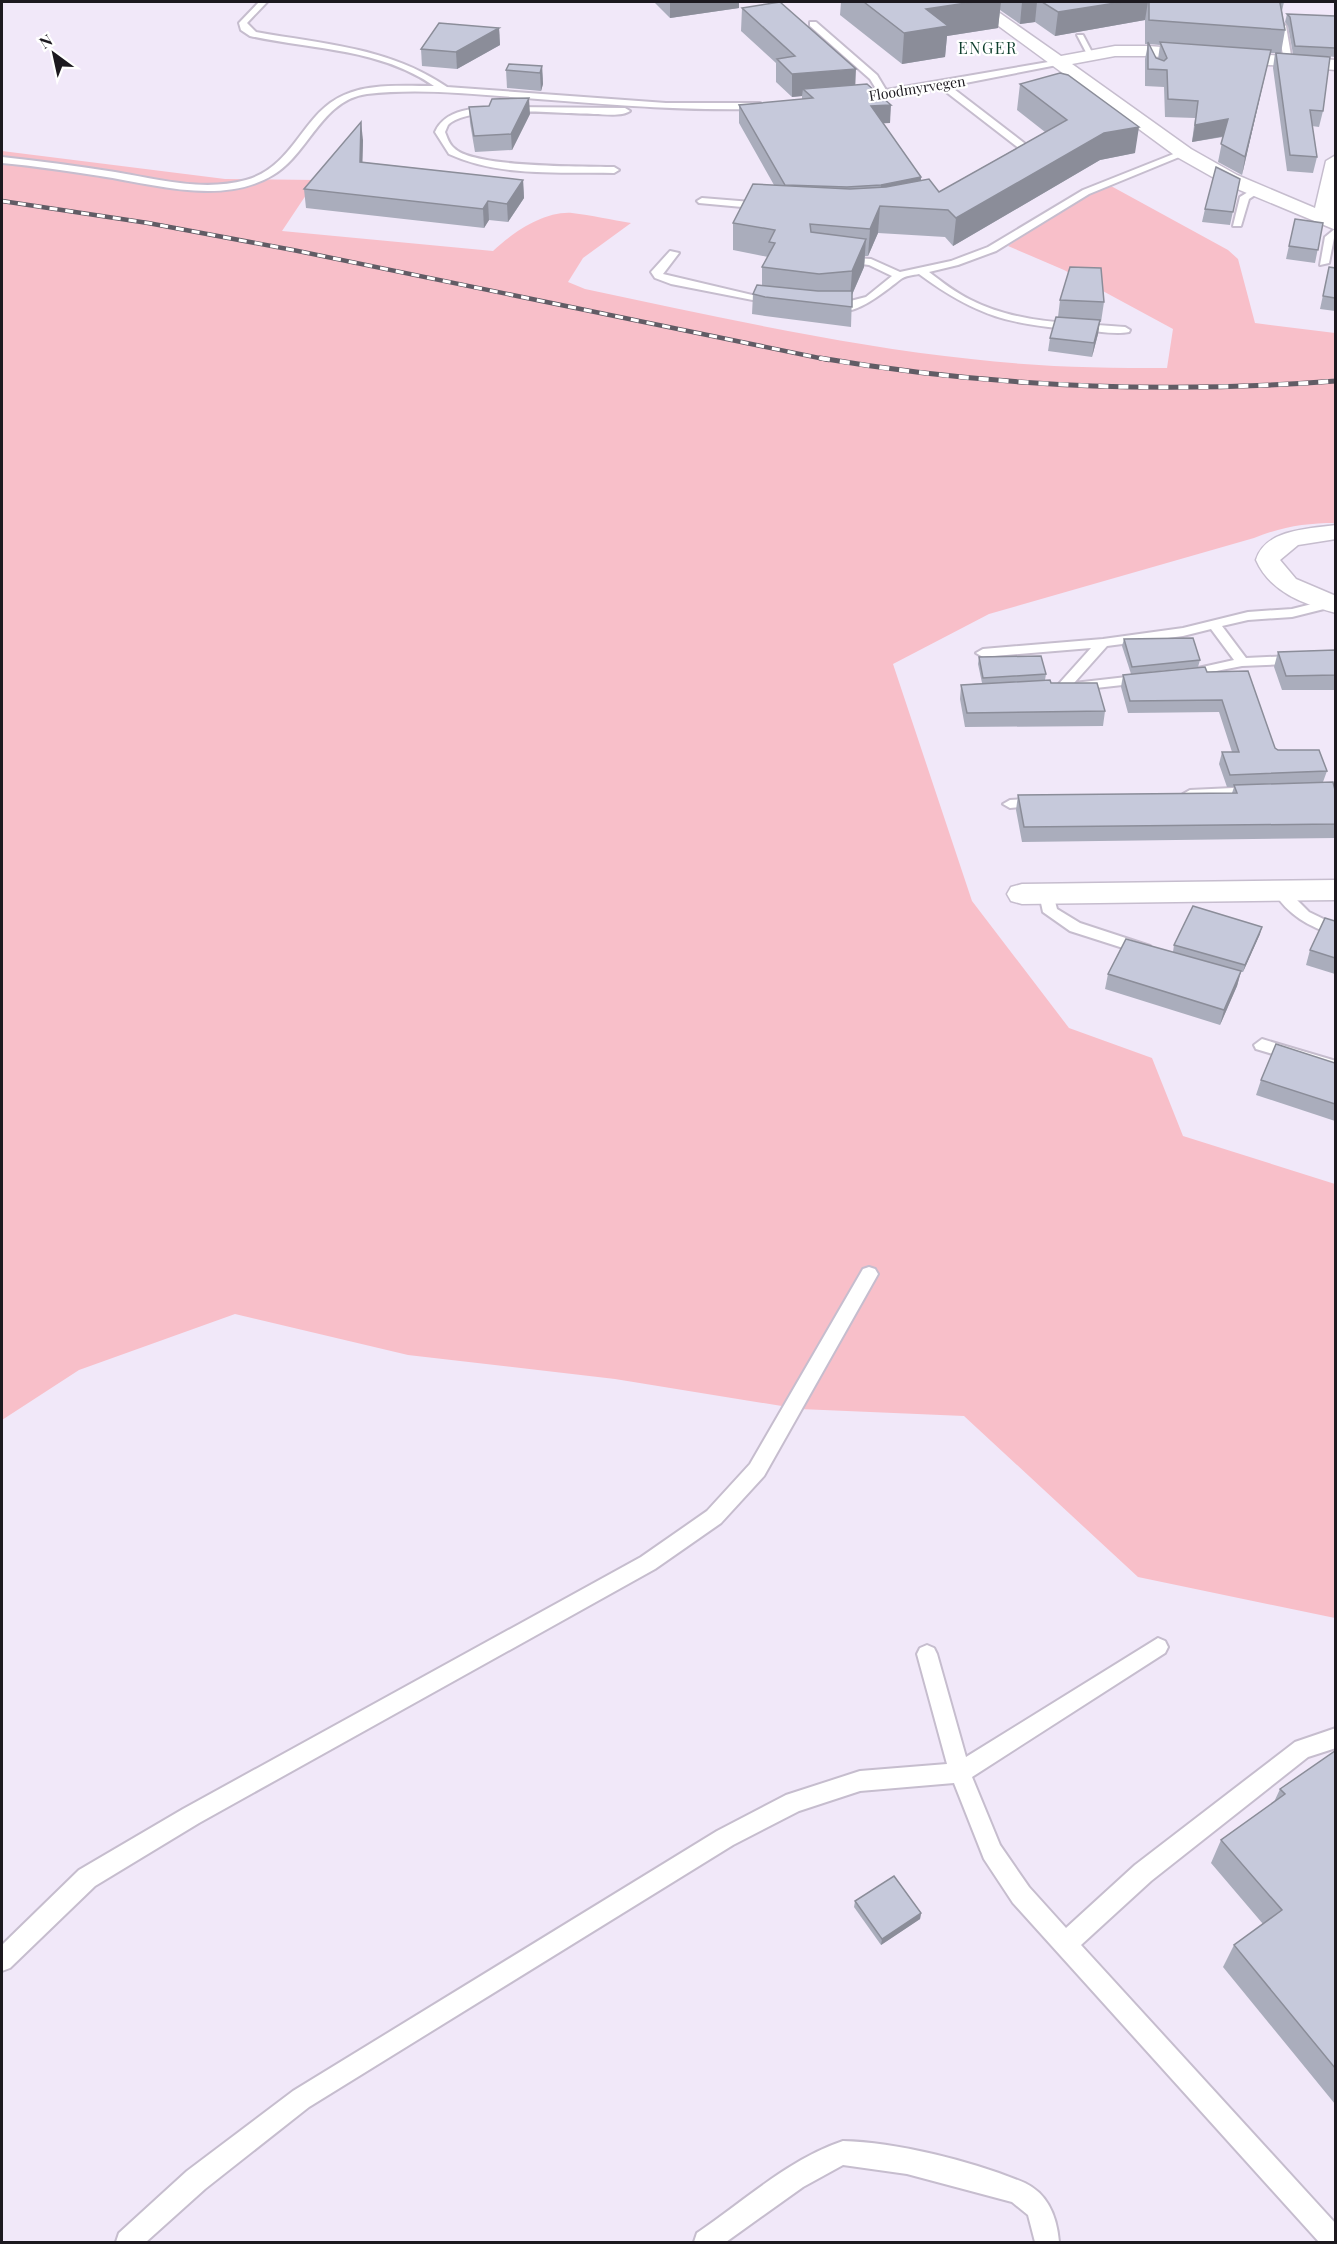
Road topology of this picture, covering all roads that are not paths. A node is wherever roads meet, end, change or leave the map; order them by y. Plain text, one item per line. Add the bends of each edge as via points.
1 (263, 2) edge
2 (974, 2) edge
3 (813, 24) dead end
4 (1282, 26) edge
5 (1080, 37) edge
6 (1091, 54) junction
7 (1288, 61) junction
8 (1057, 62) junction
9 (1335, 65) edge
10 (943, 85) junction
11 (444, 89) junction
12 (884, 94) junction
13 (847, 99) edge
14 (768, 105) edge
15 (692, 106) junction
16 (1184, 153) junction
17 (2, 160) edge
18 (1335, 160) edge
19 (1002, 165) edge
20 (614, 170) dead end
21 (1256, 190) junction
22 (702, 201) dead end
23 (778, 207) edge
24 (1237, 224) dead end
25 (1331, 225) edge
26 (674, 253) dead end
27 (837, 258) edge
28 (1324, 263) dead end
29 (920, 270) junction
30 (899, 275) junction
31 (787, 302) edge
32 (819, 305) edge
33 (1125, 330) dead end
34 (1335, 532) edge
35 (1334, 604) edge
36 (1215, 626) junction
37 (1103, 643) junction
38 (983, 653) dead end
39 (1335, 658) edge
40 (1242, 662) junction
41 (1274, 791) edge
42 (1181, 794) edge
43 (1056, 801) edge
44 (1011, 804) dead end
45 (1335, 890) edge
46 (1280, 891) junction
47 (1034, 894) joint
48 (1335, 930) edge
49 (1164, 956) edge
50 (1262, 1045) dead end
51 (1335, 1067) edge
52 (869, 1274) dead end
53 (1158, 1647) dead end
54 (927, 1654) dead end
55 (1335, 1738) edge
56 (960, 1773) junction
57 (1065, 1944) junction
58 (2, 1960) edge
59 (128, 2242) edge
60 (706, 2242) edge
61 (1047, 2242) edge
62 (1335, 2242) edge

1 - 11 lane via 243,23 253,34 374,54 408,66
2 - 8 street
3 - 12 lane via 874,77
4 - 7 lane
5 - 6 lane
6 - 7 street
6 - 8 street
7 - 9 street
8 - 10 lane, Floodmyrvegen
8 - 16 street
10 - 12 lane, Floodmyrvegen
10 - 19 lane via 1025,148 1025,152
11 - 15 lane
11 - 17 lane via 386,89 358,92 340,99 294,153 271,173 229,186 186,187
12 - 13 lane, Floodmyrvegen
14 - 15 lane
15 - 20 lane via 611,112 487,110 452,117 444,122 440,132 451,151 465,158 539,168
16 - 21 street
16 - 29 lane via 1086,192 992,249
18 - 25 street
21 - 24 lane via 1245,197
21 - 25 street
22 - 23 lane
25 - 28 lane
26 - 31 lane via 656,272 659,276
27 - 30 lane via 871,262
29 - 30 lane
29 - 33 lane via 966,302 995,314
30 - 32 lane via 870,300 840,308
34 - 35 street via 1291,539 1270,553 1268,560 1277,578
35 - 36 lane via 1292,613 1248,616
36 - 37 lane
36 - 40 lane
37 - 38 lane
37 - 40 lane via 1058,688 1201,673
39 - 40 lane
41 - 42 lane
43 - 44 lane
45 - 46 street
46 - 47 street
46 - 48 lane via 1295,911
47 - 49 lane via 1050,912 1075,927
50 - 51 lane
52 - 58 lane via 757,1470 714,1517 648,1563 190,1816 87,1878
53 - 56 lane
54 - 56 lane
55 - 57 lane via 1302,1749 1143,1873
56 - 57 lane via 992,1852 1021,1895
56 - 59 lane via 860,1781 794,1802 724,1838 301,2099 195,2180
57 - 62 lane
60 - 61 lane via 811,2169 842,2153 870,2155 1002,2186 1028,2197 1039,2211

